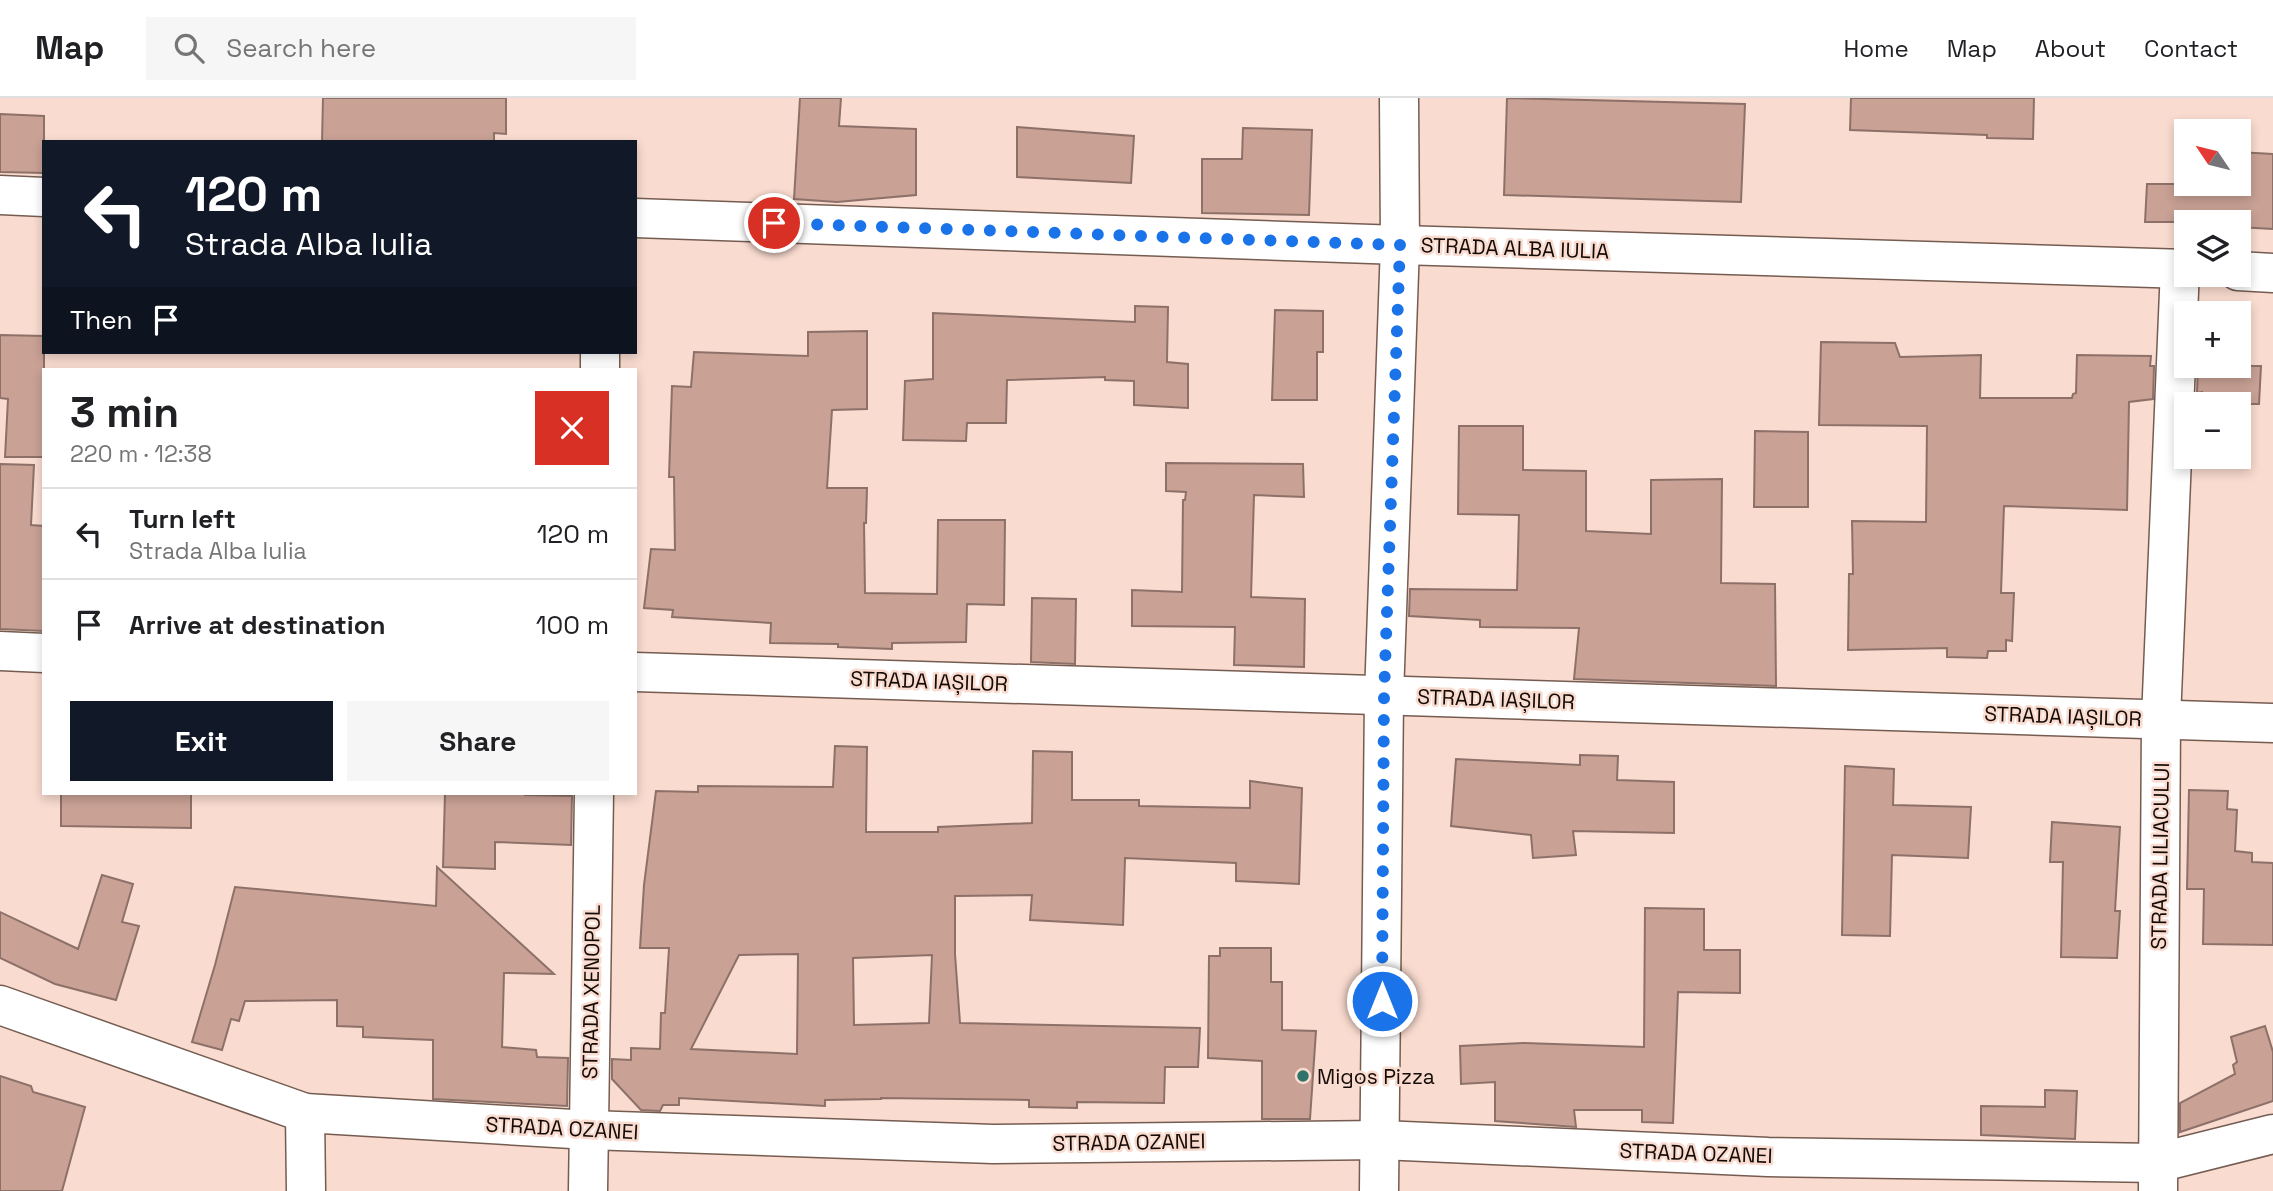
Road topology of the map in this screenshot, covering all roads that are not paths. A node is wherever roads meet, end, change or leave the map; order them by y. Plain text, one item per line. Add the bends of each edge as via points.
1 (1399, 98) edge
2 (0, 195) edge
3 (42, 197) edge
4 (637, 218) edge
5 (1400, 245) junction
6 (2174, 269) edge
7 (2251, 271) edge
8 (2273, 272) edge
9 (2182, 287) edge
10 (0, 651) edge
11 (42, 653) edge
12 (637, 672) edge
13 (1384, 696) junction
14 (2161, 719) junction
15 (2273, 723) edge
16 (594, 795) edge
17 (0, 1005) edge
18 (305, 1113) junction
19 (589, 1130) junction
20 (2273, 1134) edge
21 (1381, 1140) junction
22 (2157, 1177) edge
23 (306, 1191) edge
24 (588, 1191) edge
25 (1380, 1191) edge

1 - 5 street
2 - 3 street
4 - 5 street, STRADA ALBA IULIA
5 - 6 street, STRADA ALBA IULIA
5 - 13 street
7 - 8 street
9 - 14 street, STRADA LILIACULUI
10 - 11 street
12 - 13 street, STRADA IAȘILOR
13 - 14 street, STRADA IAȘILOR
13 - 21 street
14 - 15 street, STRADA IAȘILOR
14 - 22 street, STRADA LILIACULUI
16 - 19 street, STRADA XENOPOL
17 - 18 street, STRADA OZANEI
18 - 19 street, STRADA OZANEI
18 - 23 street
19 - 21 street, STRADA OZANEI via 993,1144
19 - 24 street, STRADA XENOPOL
20 - 22 street, STRADA OZANEI
21 - 22 street, STRADA OZANEI
21 - 25 street

